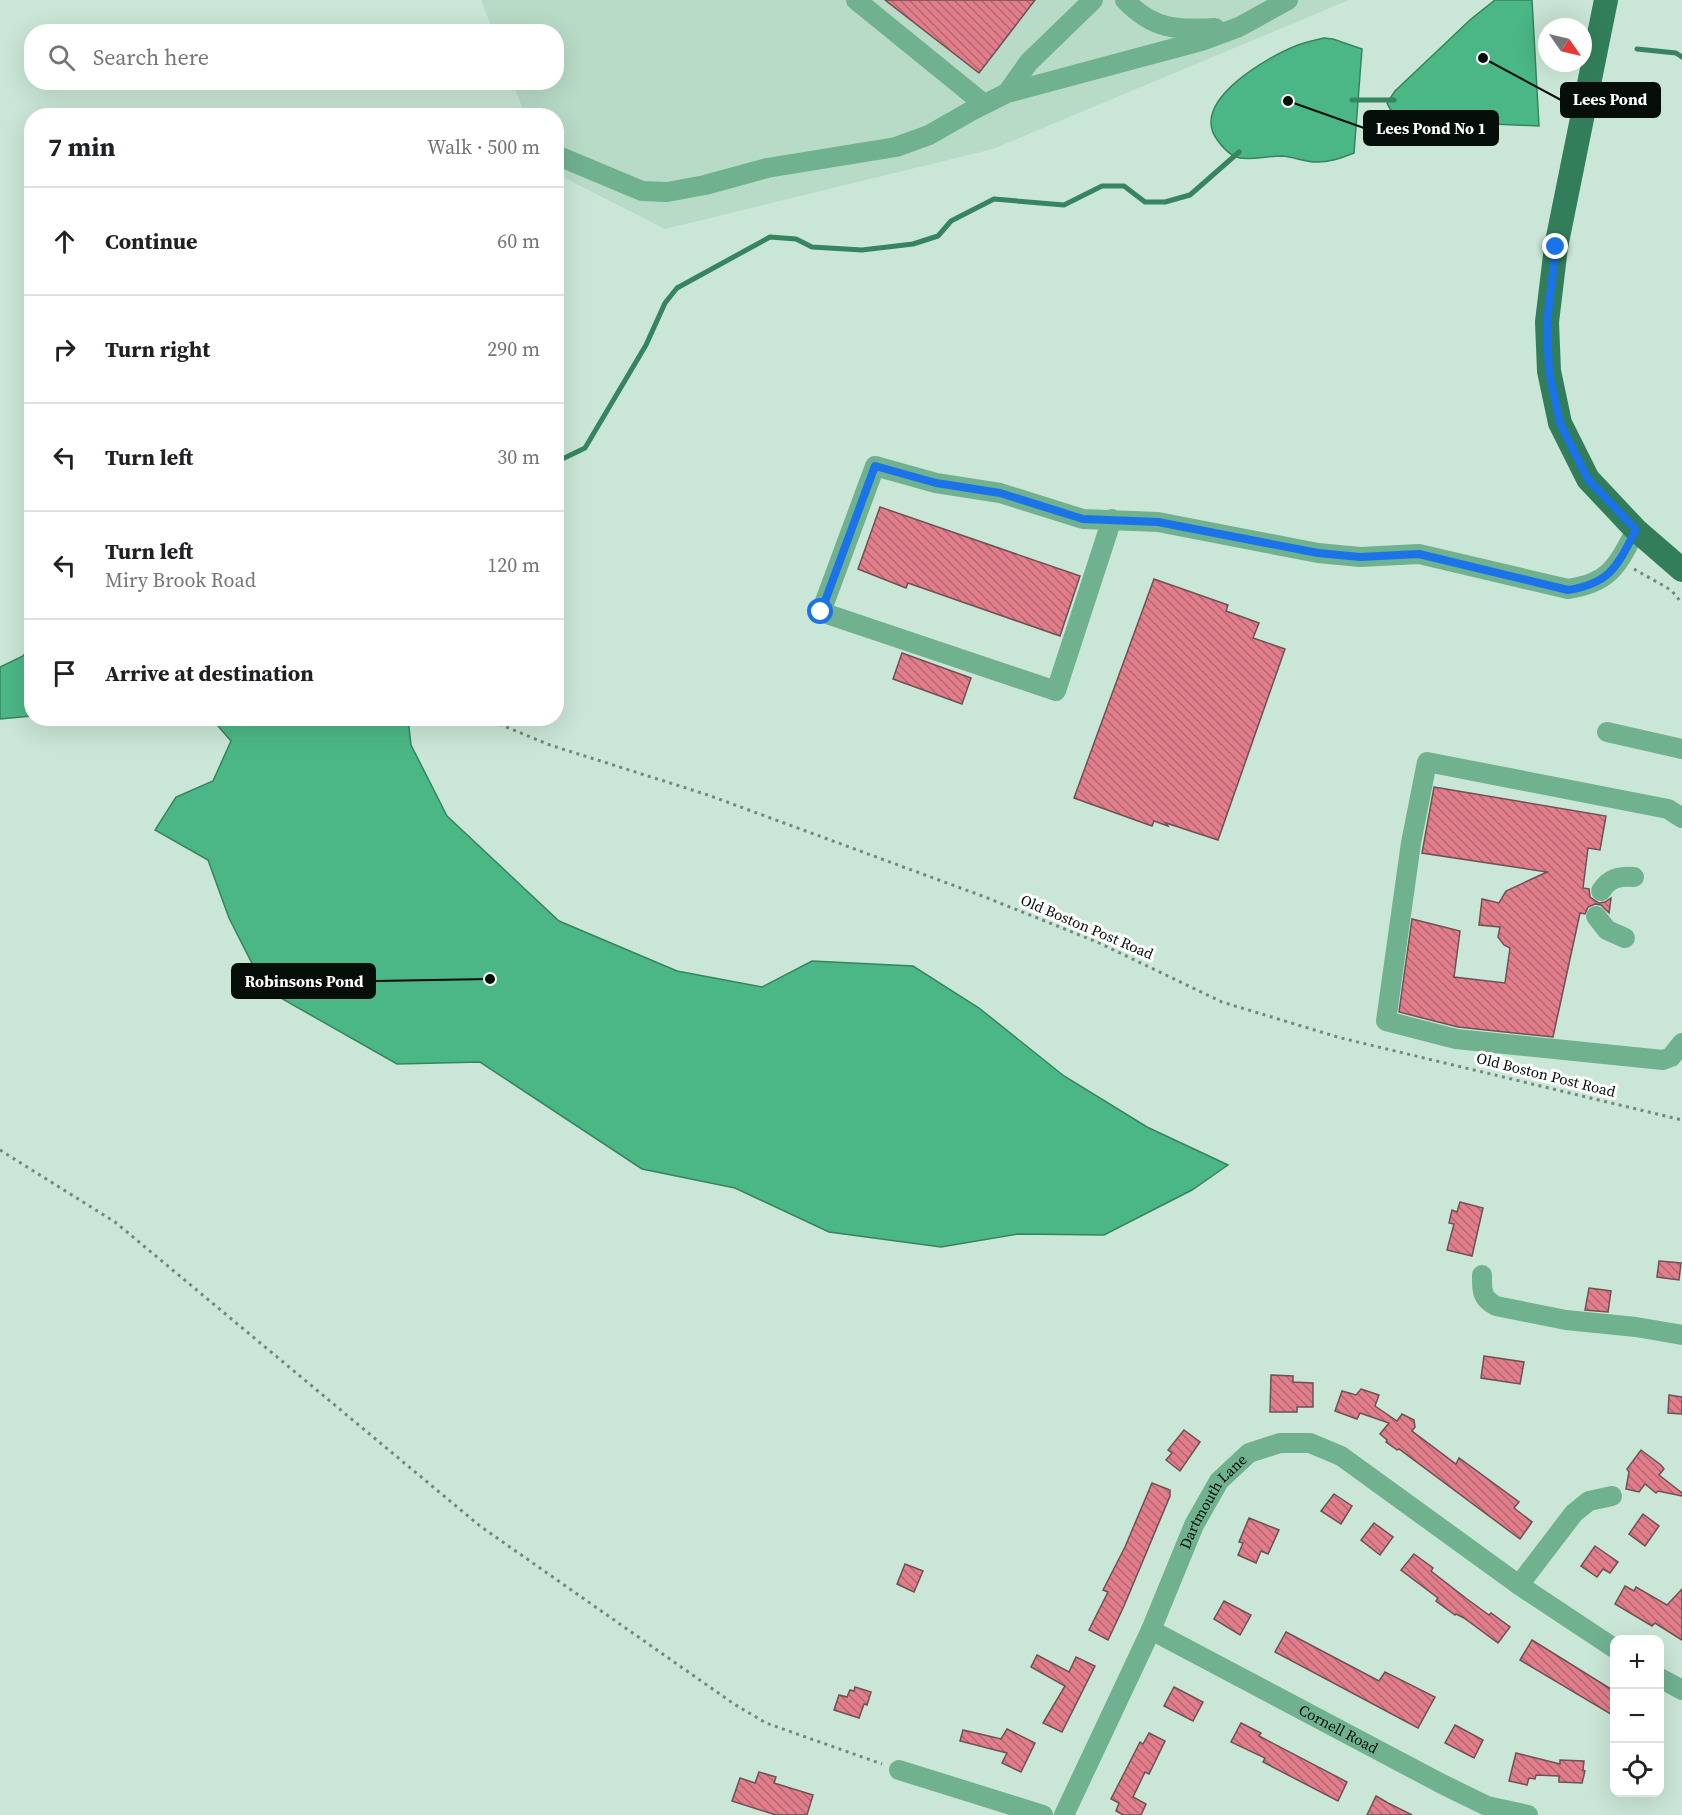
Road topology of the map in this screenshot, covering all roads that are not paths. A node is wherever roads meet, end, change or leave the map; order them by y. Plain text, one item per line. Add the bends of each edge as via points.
1 (856, 0) edge
2 (1093, 0) edge
3 (1125, 0) edge
4 (1288, 0) edge
5 (1606, 0) edge
6 (1239, 27) junction
7 (1007, 93) junction
8 (984, 104) junction
9 (564, 158) edge
10 (1112, 519) junction
11 (1636, 530) junction
12 (1682, 570) edge
13 (1607, 732) dead end
14 (1682, 749) edge
15 (1682, 818) edge
16 (1634, 877) dead end
17 (1601, 891) dead end
18 (1596, 916) dead end
19 (1625, 938) dead end
20 (1682, 1043) edge
21 (1482, 1275) dead end
22 (1682, 1335) edge
23 (1612, 1496) dead end
24 (1519, 1585) junction
25 (1151, 1630) junction
26 (1610, 1645) edge
27 (1664, 1681) edge
28 (1682, 1690) edge
29 (899, 1770) road end
30 (1485, 1811) edge
31 (1043, 1815) edge
32 (1064, 1815) edge
33 (1528, 1815) edge

1 - 8 street
2 - 7 street via 1029,62
3 - 6 street via 1156,25 1188,30
4 - 6 street
5 - 11 main road via 1556,247 1547,322 1549,371 1560,423 1588,479
6 - 7 street via 1201,41
7 - 8 street
8 - 9 street via 929,135 896,147 767,168 668,192 642,191
10 - 10 street via 1083,519 1000,493 936,483 875,466 821,612 1056,691
10 - 11 street via 1158,522 1318,553 1360,557 1419,554 1568,590 1603,579 1620,561
11 - 12 main road
13 - 14 street
15 - 20 street via 1668,809 1427,762 1411,843 1386,1021 1456,1039 1663,1060
16 - 17 street via 1620,876 1606,882
18 - 19 street via 1606,930
21 - 22 street via 1482,1293 1496,1306 1566,1320
23 - 24 street via 1589,1501 1574,1513
24 - 25 street, Dartmouth Lane via 1341,1456 1310,1443 1280,1443 1249,1453 1219,1481 1194,1525
24 - 26 street, Dartmouth Lane
25 - 30 street, Cornell Road via 1442,1784
25 - 32 street, Dartmouth Lane
27 - 28 street
29 - 31 street
30 - 33 street, Cornell Road

